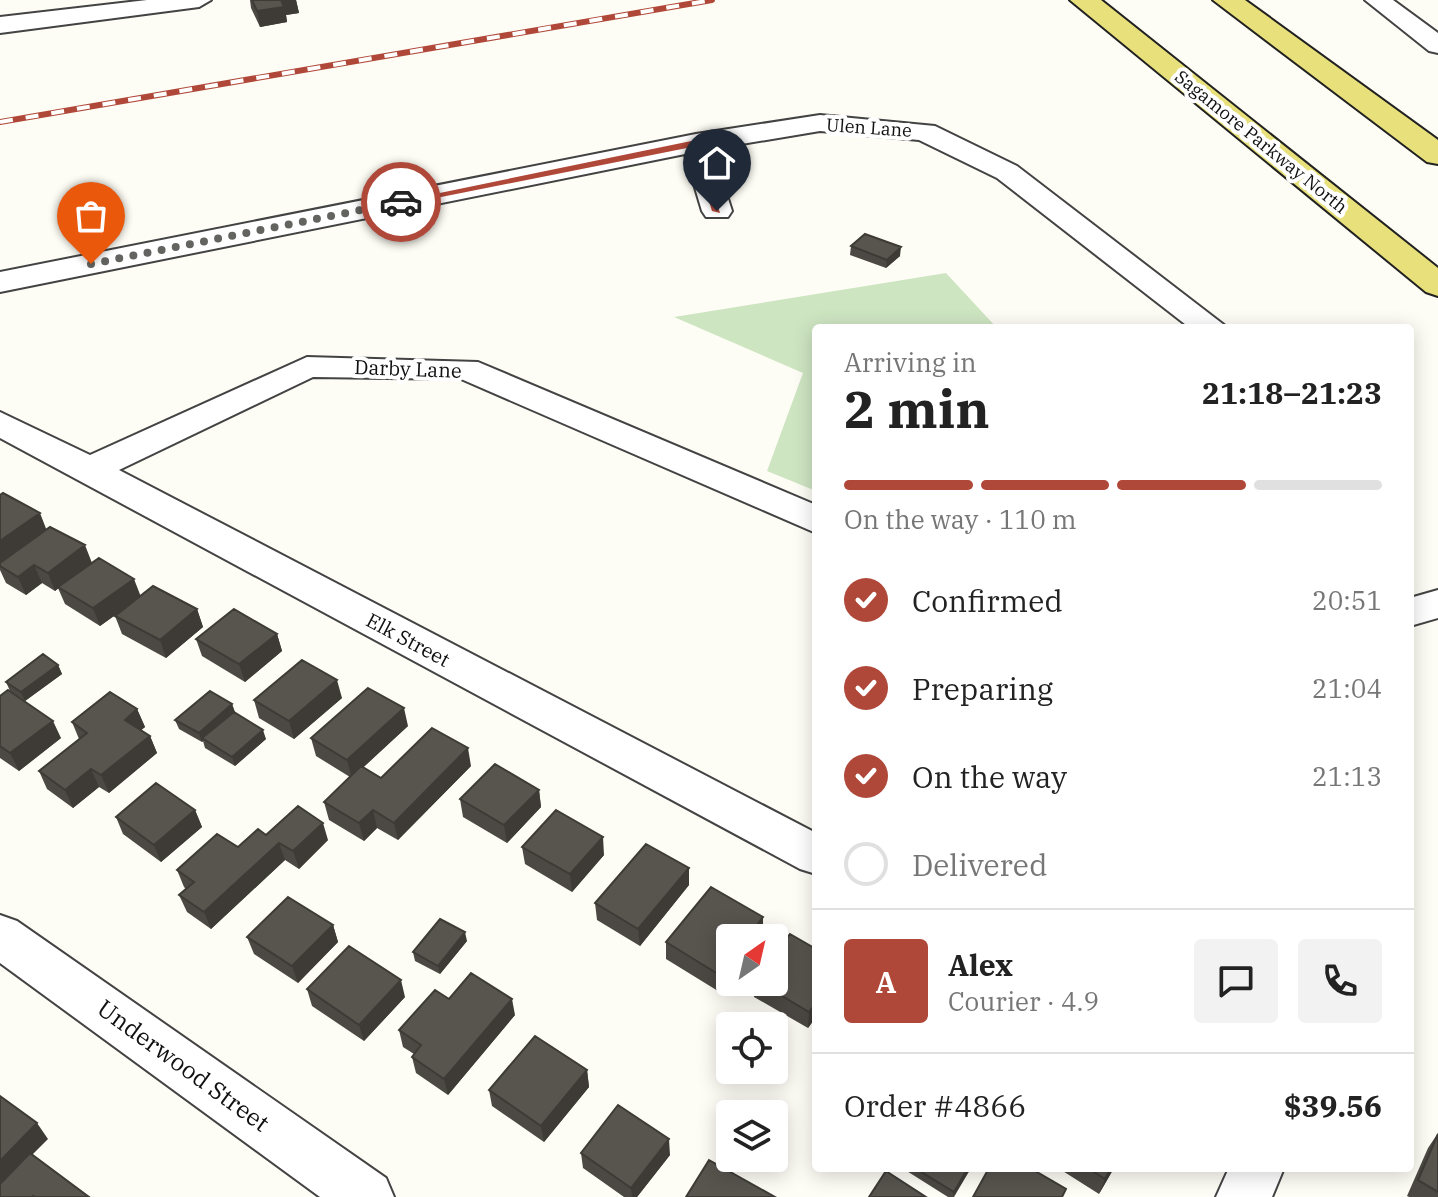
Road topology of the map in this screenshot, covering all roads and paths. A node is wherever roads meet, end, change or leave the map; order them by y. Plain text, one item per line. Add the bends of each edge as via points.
1 (199, 0) edge
2 (1227, 0) edge
3 (1377, 0) edge
4 (1089, 4) edge
5 (0, 25) edge
6 (1438, 45) edge
7 (696, 143) junction
8 (1438, 155) edge
9 (717, 211) dead end
10 (0, 282) edge
11 (1438, 285) edge
12 (1206, 324) edge
13 (0, 423) edge
14 (87, 471) junction
15 (812, 518) edge
16 (1438, 604) edge
17 (1414, 611) edge
18 (812, 853) edge
19 (0, 936) edge
20 (1255, 1172) edge
21 (366, 1197) edge
22 (1244, 1197) edge

1 - 5 street
2 - 8 main road
3 - 6 street
4 - 11 main road, Sagamore Parkway North
7 - 9 street
7 - 10 street, Ulen Lane
7 - 12 street, Ulen Lane via 820,123 925,132 1007,172
13 - 14 street, Elk Street
14 - 15 street, Darby Lane via 307,367 466,369
14 - 18 street, Elk Street
16 - 17 street
19 - 21 street, Underwood Street
20 - 22 street

